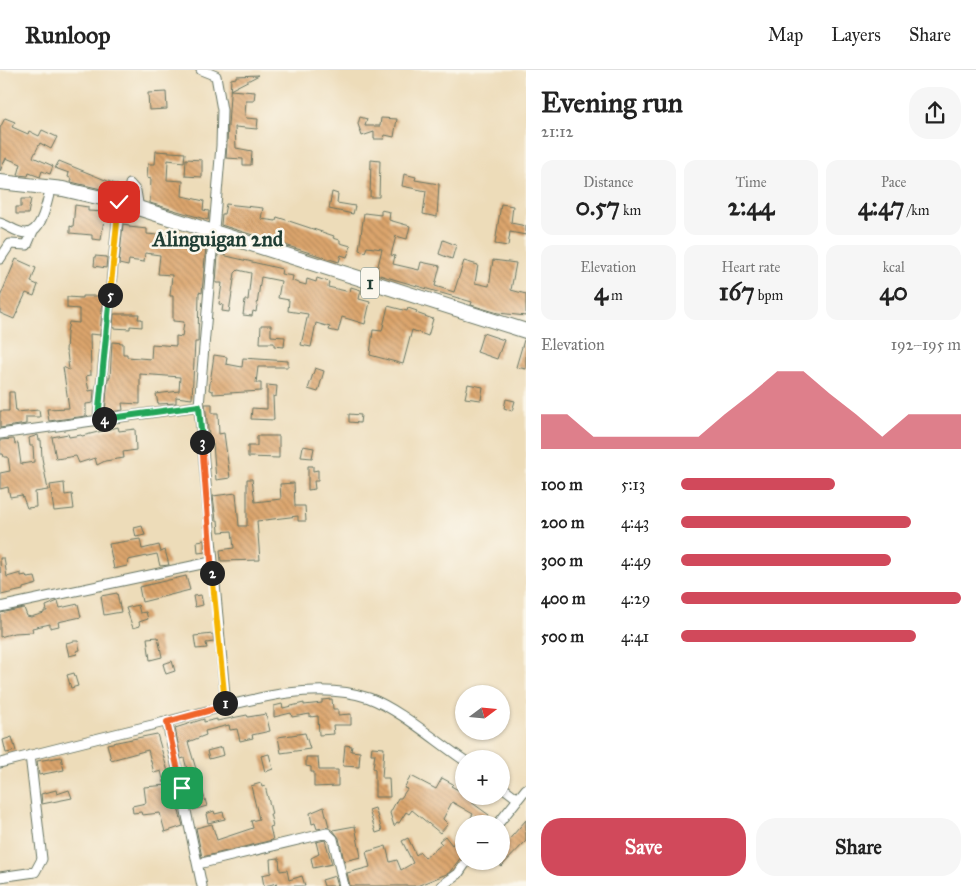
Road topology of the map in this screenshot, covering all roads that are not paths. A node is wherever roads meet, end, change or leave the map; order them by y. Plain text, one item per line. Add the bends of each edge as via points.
1 (201, 70) edge
2 (217, 73) edge
3 (0, 182) edge
4 (130, 184) dead end
5 (51, 187) junction
6 (119, 202) junction
7 (139, 209) junction
8 (0, 223) edge
9 (33, 231) junction
10 (214, 233) junction
11 (0, 259) edge
12 (526, 332) edge
13 (199, 406) junction
14 (98, 419) junction
15 (0, 434) edge
16 (211, 562) junction
17 (0, 607) edge
18 (226, 706) junction
19 (167, 722) junction
20 (455, 754) edge
21 (30, 755) junction
22 (0, 763) edge
23 (526, 789) edge
24 (510, 792) edge
25 (518, 798) junction
26 (505, 815) edge
27 (198, 864) junction
28 (461, 870) edge
29 (0, 877) edge
30 (202, 886) edge
31 (344, 886) edge
32 (442, 886) edge

1 - 2 street
2 - 10 street via 222,110
3 - 5 highway, 1
4 - 7 street via 136,191
5 - 6 highway, 1
5 - 9 street via 39,223
6 - 7 highway, 1
6 - 14 street
7 - 10 highway, 1
8 - 9 street via 25,233
9 - 11 street via 27,245 10,244
10 - 12 highway, 1
10 - 13 street
13 - 14 street
13 - 16 street
14 - 15 street
16 - 17 street
16 - 18 street
18 - 19 street
18 - 20 street via 297,692 347,693 370,699 395,712
19 - 21 street
19 - 27 street
21 - 22 street
21 - 29 street via 42,859 35,872
23 - 25 street
24 - 25 street
25 - 26 street
27 - 30 street
27 - 31 street via 327,833 333,839
28 - 32 street

